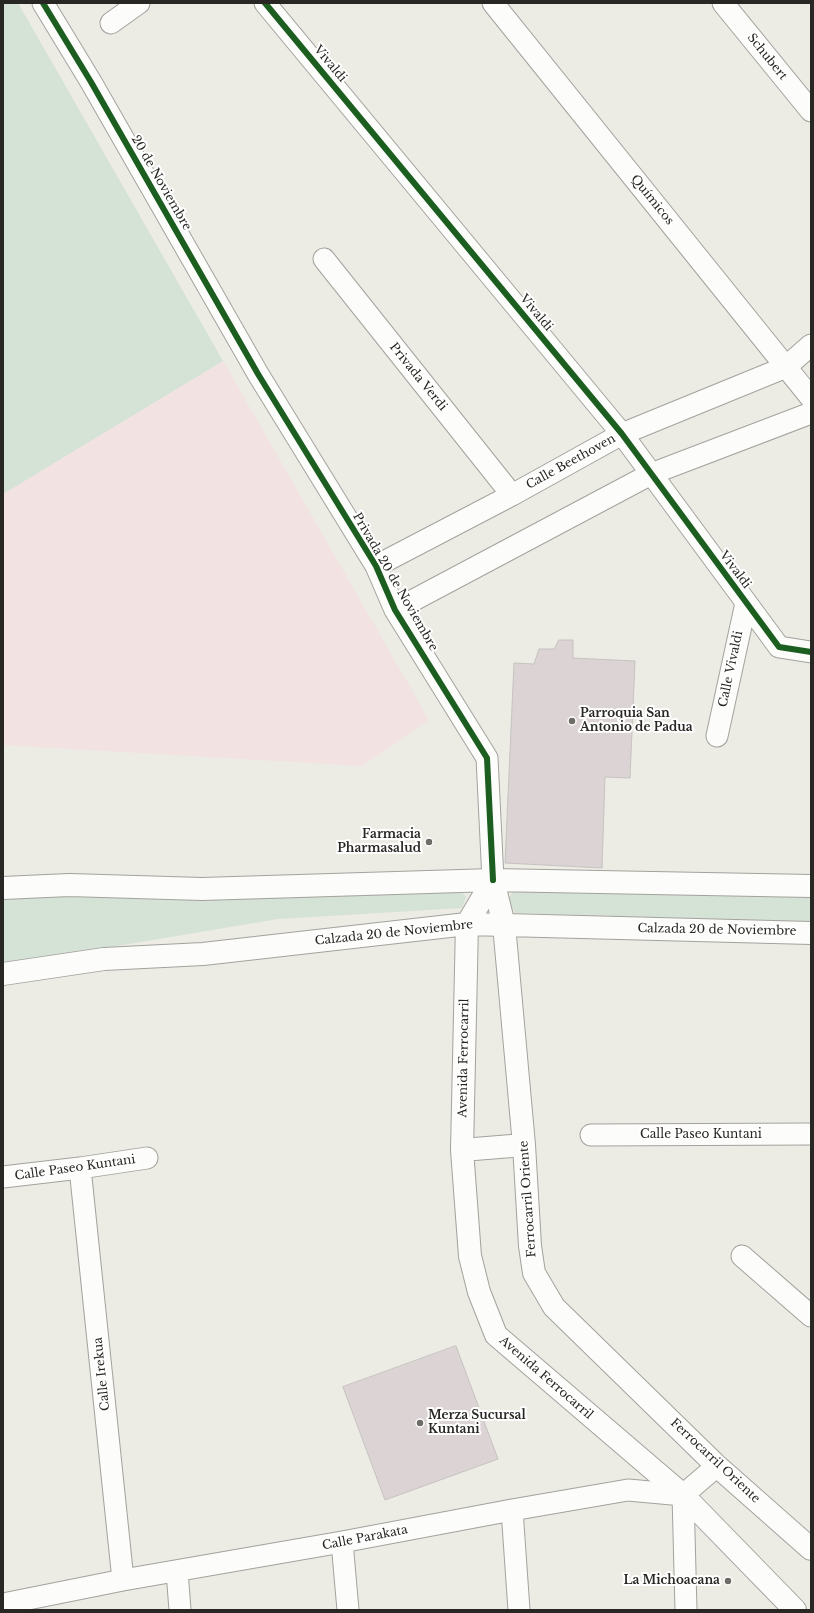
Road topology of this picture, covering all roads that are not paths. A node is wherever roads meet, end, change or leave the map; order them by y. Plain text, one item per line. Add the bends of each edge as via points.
1 (43, 3) edge
2 (139, 3) edge
3 (265, 3) edge
4 (493, 3) edge
5 (723, 3) edge
6 (111, 23) dead end
7 (811, 111) edge
8 (324, 260) dead end
9 (811, 345) edge
10 (786, 367) junction
11 (258, 374) joint
12 (811, 398) edge
13 (811, 413) edge
14 (622, 434) junction
15 (651, 474) junction
16 (512, 494) junction
17 (376, 566) junction
18 (746, 603) junction
19 (396, 610) junction
20 (811, 652) edge
21 (717, 736) dead end
22 (493, 880) junction
23 (811, 886) edge
24 (3, 888) edge
25 (467, 924) junction
26 (504, 925) junction
27 (811, 933) edge
28 (3, 974) edge
29 (811, 1134) edge
30 (591, 1135) dead end
31 (524, 1145) junction
32 (462, 1150) junction
33 (147, 1158) dead end
34 (80, 1168) junction
35 (3, 1177) edge
36 (742, 1256) dead end
37 (811, 1316) edge
38 (717, 1466) junction
39 (683, 1495) junction
40 (512, 1510) junction
41 (342, 1542) junction
42 (811, 1549) edge
43 (177, 1571) junction
44 (123, 1580) junction
45 (6, 1606) edge
46 (180, 1610) edge
47 (348, 1610) edge
48 (519, 1610) edge
49 (686, 1610) edge
50 (796, 1610) edge

1 - 11 street, 20 de Noviembre
2 - 6 street
3 - 14 street, Vivaldi
4 - 10 street, Químicos
5 - 7 street, Schubert
8 - 16 street, Privada Verdi
9 - 10 street, Calle Beethoven
10 - 12 street, Químicos
10 - 14 street, Calle Beethoven
11 - 17 street, Privada 20 de Noviembre
13 - 15 street
14 - 15 street, Vivaldi
14 - 16 street, Calle Beethoven
15 - 18 street, Vivaldi
15 - 19 street
16 - 17 street, Calle Beethoven
17 - 19 street, Privada 20 de Noviembre
18 - 20 street, Vivaldi via 779,646
18 - 21 street, Calle Vivaldi
19 - 22 street, Privada 20 de Noviembre via 487,758
22 - 23 main road
22 - 24 main road via 202,889 69,885
22 - 25 main road, Avenida Ferrocarril
22 - 26 main road, Ferrocarril Oriente
25 - 26 main road, Calzada 20 de Noviembre
25 - 28 main road, Calzada 20 de Noviembre via 203,954 104,959
25 - 32 main road, Avenida Ferrocarril
26 - 27 main road, Calzada 20 de Noviembre
26 - 31 main road, Ferrocarril Oriente
29 - 30 street, Calle Paseo Kuntani
31 - 32 main road
31 - 38 main road, Ferrocarril Oriente via 534,1273 554,1307
32 - 39 main road, Avenida Ferrocarril via 470,1256 479,1292 496,1335
33 - 34 street, Calle Paseo Kuntani
34 - 35 street, Calle Paseo Kuntani
34 - 44 street, Calle Irekua
36 - 37 street
38 - 39 street
38 - 42 main road, Ferrocarril Oriente
39 - 40 street, Calle Parakata via 628,1490
39 - 49 street
39 - 50 main road, Avenida Ferrocarril
40 - 41 street, Calle Parakata
40 - 48 street
41 - 43 street, Calle Parakata
41 - 47 street
43 - 44 street, Calle Parakata
43 - 46 street
44 - 45 street, Calle Parakata

